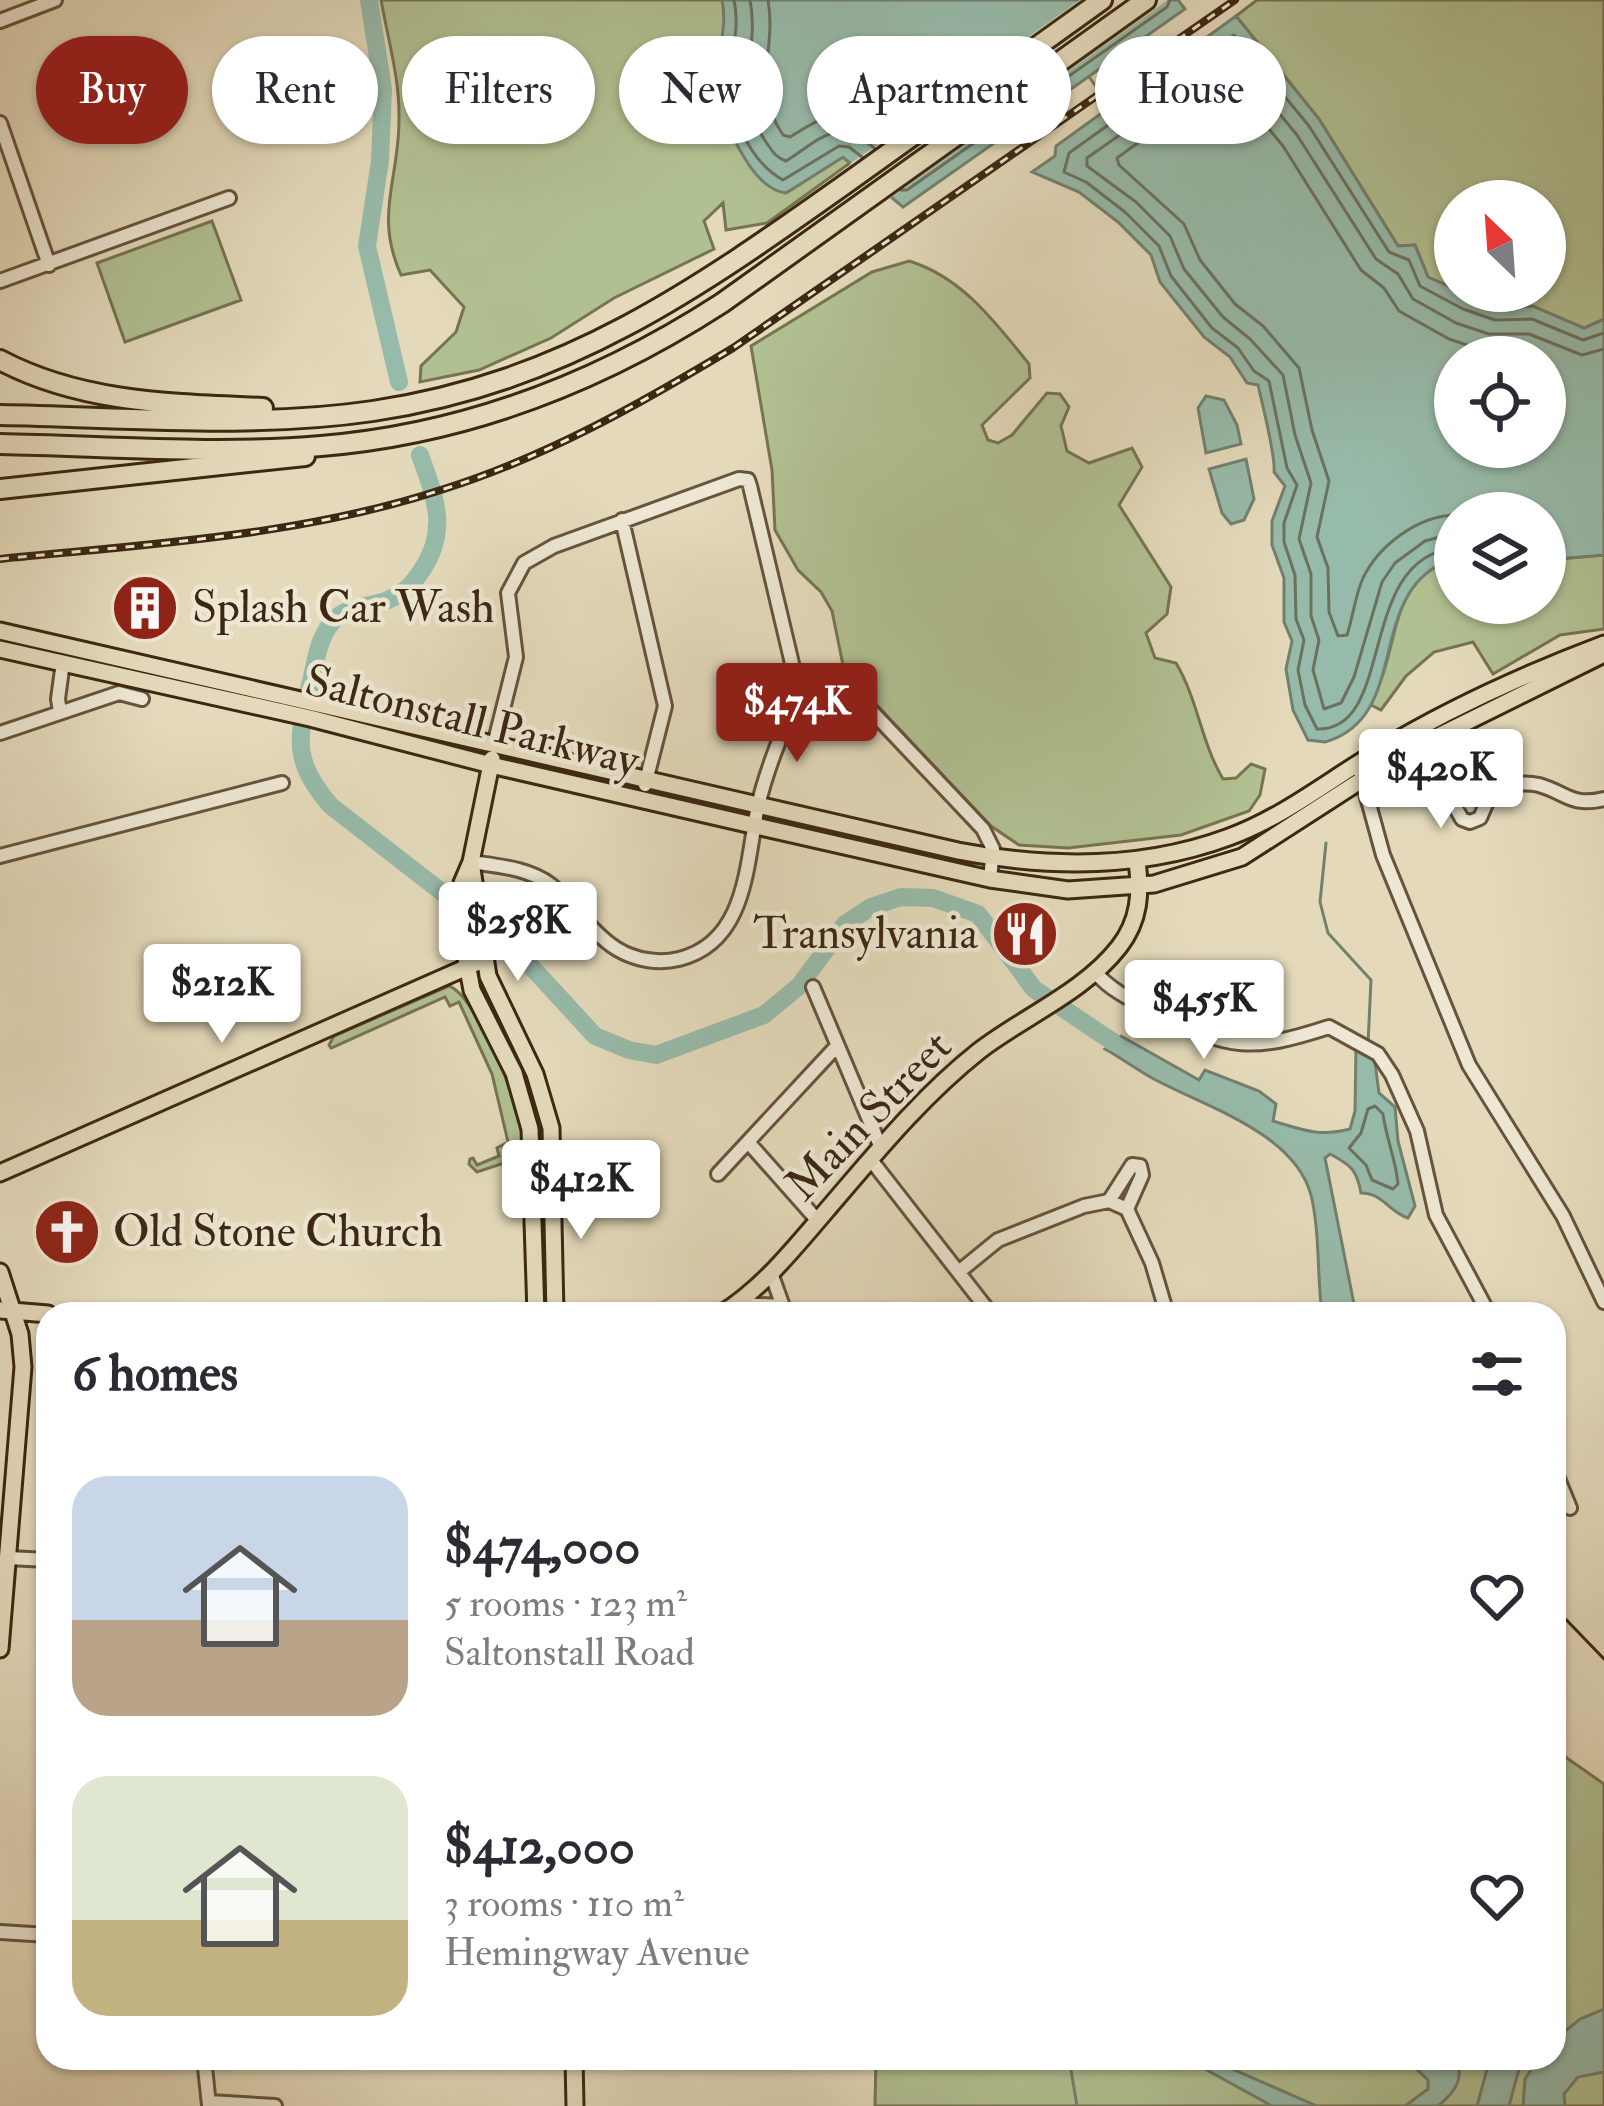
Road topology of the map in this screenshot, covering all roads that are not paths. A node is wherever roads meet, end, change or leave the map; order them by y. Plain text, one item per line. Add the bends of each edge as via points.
1 (56, 0) edge
2 (1102, 0) edge
3 (1146, 0) edge
4 (0, 21) edge
5 (0, 123) edge
6 (229, 198) dead end
7 (49, 265) junction
8 (0, 280) edge
9 (0, 360) edge
10 (376, 410) junction
11 (0, 415) edge
12 (392, 437) junction
13 (0, 444) edge
14 (0, 489) edge
15 (622, 520) junction
16 (0, 631) edge
17 (1604, 644) edge
18 (0, 649) edge
19 (1604, 654) edge
20 (63, 662) junction
21 (800, 693) junction
22 (142, 699) dead end
23 (305, 710) junction
24 (60, 712) junction
25 (0, 733) edge
26 (494, 745) junction
27 (491, 765) junction
28 (1360, 772) junction
29 (647, 777) junction
30 (282, 783) dead end
31 (1492, 790) dead end
32 (641, 798) junction
33 (1604, 799) edge
34 (758, 805) junction
35 (756, 826) junction
36 (0, 856) edge
37 (993, 858) junction
38 (1137, 860) junction
39 (471, 862) junction
40 (1037, 862) junction
41 (989, 879) junction
42 (1140, 886) junction
43 (1035, 887) junction
44 (483, 960) junction
45 (466, 966) junction
46 (1095, 972) junction
47 (813, 987) dead end
48 (836, 1047) junction
49 (748, 1142) junction
50 (876, 1154) junction
51 (555, 1169) junction
52 (535, 1172) junction
53 (0, 1173) edge
54 (718, 1174) dead end
55 (1109, 1201) junction
56 (1126, 1209) junction
57 (818, 1221) junction
58 (960, 1271) junction
59 (0, 1272) edge
60 (771, 1274) junction
61 (536, 1302) edge
62 (555, 1302) edge
63 (739, 1302) edge
64 (781, 1302) edge
65 (981, 1302) edge
66 (1163, 1302) edge
67 (1483, 1302) edge
68 (1604, 1302) edge
69 (6, 1311) edge
70 (36, 1313) edge
71 (1566, 1498) edge
72 (1570, 1508) dead end
73 (8, 1558) junction
74 (36, 1559) edge
75 (0, 1649) edge
76 (0, 1932) edge
77 (36, 1934) edge
78 (205, 2070) edge
79 (574, 2070) edge
80 (209, 2104) edge
81 (275, 2106) edge
82 (575, 2106) edge

1 - 4 street
2 - 10 highway via 707,281 614,335 481,387
3 - 12 highway via 722,303 629,358 496,412
5 - 7 street
6 - 7 street
7 - 8 street
9 - 10 highway via 78,392
10 - 11 highway via 270,420
12 - 13 highway via 251,449
12 - 14 highway via 279,462
15 - 21 street via 745,478
15 - 26 street via 537,553 514,576 507,607 516,657
15 - 29 street via 664,691
16 - 23 main road, Saltonstall Parkway
17 - 28 main road via 1495,690
18 - 20 main road, Saltonstall Parkway
19 - 28 main road
20 - 23 main road, Saltonstall Parkway
20 - 24 street
21 - 34 street
21 - 37 street via 863,702 983,829
22 - 24 street via 119,693
23 - 26 main road, Saltonstall Parkway
23 - 27 main road, Saltonstall Parkway
24 - 25 street
26 - 27 main road
26 - 29 main road, Saltonstall Parkway
27 - 32 main road, Saltonstall Parkway
27 - 39 main road
28 - 38 main road, Saltonstall Parkway via 1233,836
28 - 42 main road, Saltonstall Parkway via 1242,857
28 - 68 street via 1383,855 1469,1065 1563,1216
29 - 32 street
29 - 34 main road, Saltonstall Parkway
30 - 36 street
31 - 33 street via 1530,784 1582,804
32 - 35 main road, Saltonstall Parkway
34 - 35 street
34 - 37 main road, Saltonstall Parkway
35 - 39 street via 737,909 724,931 711,946 669,962 608,944 548,883
35 - 41 main road, Saltonstall Parkway
37 - 40 main road, Saltonstall Parkway
37 - 41 street
38 - 40 main road, Saltonstall Parkway
38 - 42 main road, Main Street
39 - 44 main road
39 - 45 main road via 461,892
40 - 43 main road
41 - 43 main road, Saltonstall Parkway
42 - 43 main road, Saltonstall Parkway
42 - 46 main road, Main Street via 1131,931
44 - 45 main road
44 - 51 main road via 541,1089
45 - 52 main road via 519,1088
45 - 53 main road
46 - 50 main road, Main Street via 951,1075
46 - 67 street via 1118,993 1216,1040 1268,1045 1329,1027 1383,1059 1417,1130 1436,1215
47 - 48 street
48 - 49 street
48 - 50 street
49 - 54 street
49 - 57 street
50 - 57 main road, Main Street
50 - 58 street
51 - 52 main road
51 - 62 main road
52 - 61 main road
55 - 56 street
55 - 56 street via 1124,1173 1140,1166
55 - 58 street via 998,1240
56 - 66 street
57 - 60 main road, Main Street
58 - 65 street
59 - 69 main road
60 - 63 main road, Main Street
60 - 64 street
69 - 70 main road
69 - 73 main road via 23,1367
71 - 72 street
73 - 74 street
73 - 75 main road
76 - 77 street
78 - 80 street
79 - 82 main road
80 - 81 street

